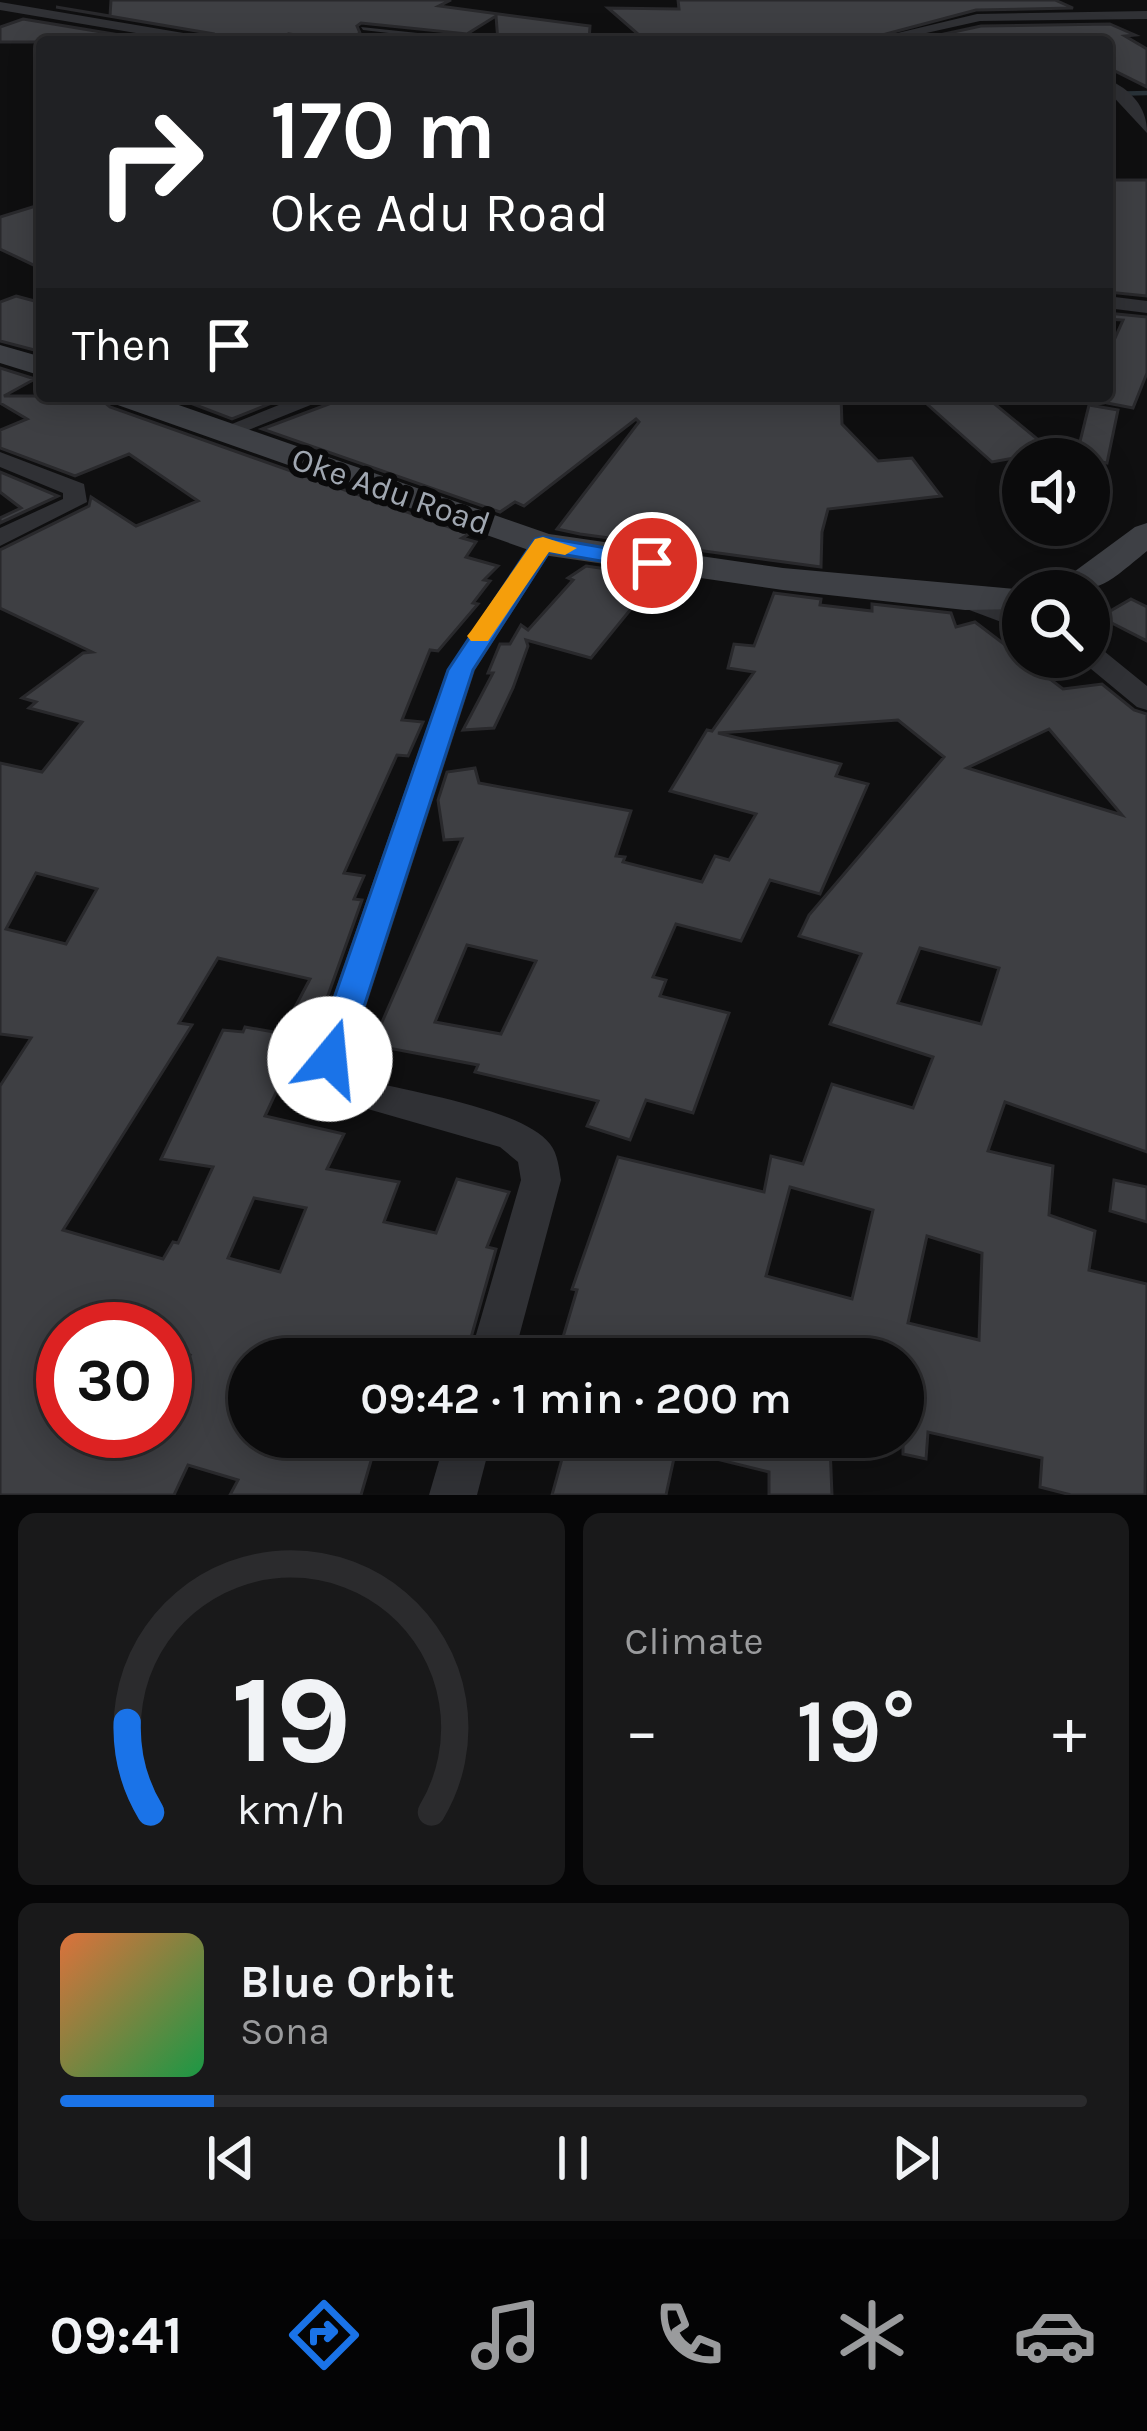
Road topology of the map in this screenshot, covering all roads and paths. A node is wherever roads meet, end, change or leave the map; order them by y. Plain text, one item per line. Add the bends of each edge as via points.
1 (0, 6) edge
2 (961, 8) dead end
3 (1147, 15) edge
4 (981, 18) junction
5 (363, 28) dead end
6 (1024, 35) dead end
7 (178, 36) edge
8 (432, 36) edge
9 (896, 36) edge
10 (1113, 87) edge
11 (1147, 128) edge
12 (1113, 303) edge
13 (1147, 308) edge
14 (140, 402) edge
15 (306, 402) edge
16 (223, 432) junction
17 (0, 459) edge
18 (1147, 533) edge
19 (0, 538) edge
20 (543, 544) junction
21 (1101, 570) edge
22 (1002, 598) edge
23 (965, 599) junction
24 (1002, 614) edge
25 (1110, 670) edge
26 (1147, 701) edge
27 (497, 1338) edge
28 (463, 1458) edge
29 (453, 1495) edge

1 - 7 street
2 - 4 street
3 - 4 street
4 - 6 street
4 - 9 street
5 - 8 lane
10 - 11 street
12 - 13 street
14 - 16 street, Oke Adu Road
15 - 16 street
16 - 20 street, Oke Adu Road
17 - 19 street via 75,489 75,502
18 - 21 street
20 - 23 street, Oke Adu Road
20 - 27 street via 460,670 330,1059 353,1091 512,1135 536,1154 541,1180
22 - 23 street, Oke Adu Road
23 - 24 street
25 - 26 street
28 - 29 street

